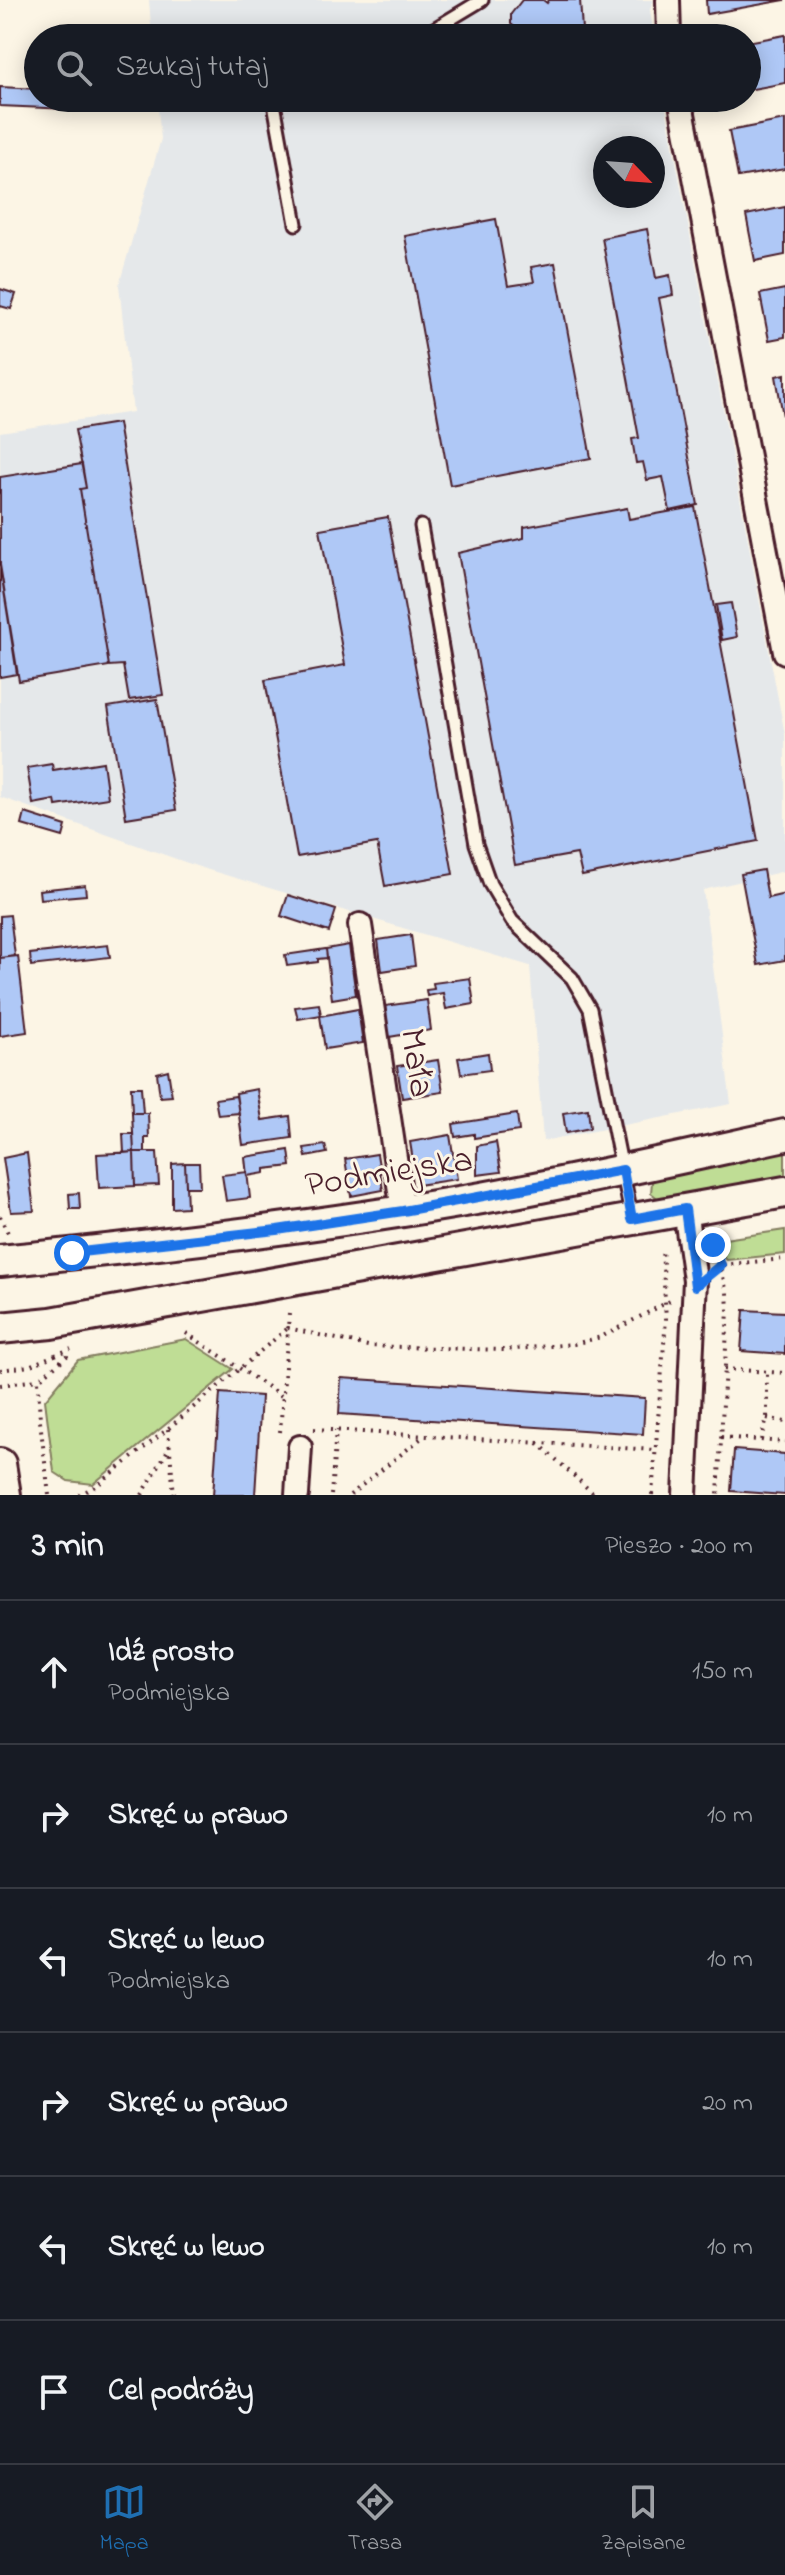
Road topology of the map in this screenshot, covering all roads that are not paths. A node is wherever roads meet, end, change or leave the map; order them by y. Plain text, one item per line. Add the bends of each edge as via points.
1 (482, 0) edge
2 (668, 0) edge
3 (442, 24) edge
4 (669, 24) edge
5 (276, 112) edge
6 (683, 112) edge
7 (296, 224) dead end
8 (421, 526) dead end
9 (785, 652) edge
10 (360, 925) dead end
11 (785, 1135) edge
12 (623, 1170) junction
13 (785, 1192) edge
14 (685, 1209) junction
15 (403, 1211) junction
16 (632, 1219) junction
17 (0, 1261) edge
18 (0, 1328) edge
19 (296, 1436) road end
20 (0, 1464) edge
21 (5, 1495) edge
22 (297, 1495) edge
23 (685, 1495) edge

1 - 3 lane
2 - 4 street
5 - 7 lane
6 - 9 street
8 - 12 lane via 476,844 490,884 512,921 572,978 590,1009
10 - 15 street, Mała
11 - 12 main road, Podmiejska
12 - 15 main road, Podmiejska
12 - 16 lane
13 - 14 main road
14 - 16 main road
14 - 23 street via 695,1286
15 - 17 main road, Podmiejska
16 - 18 main road
19 - 22 street
20 - 21 main road

